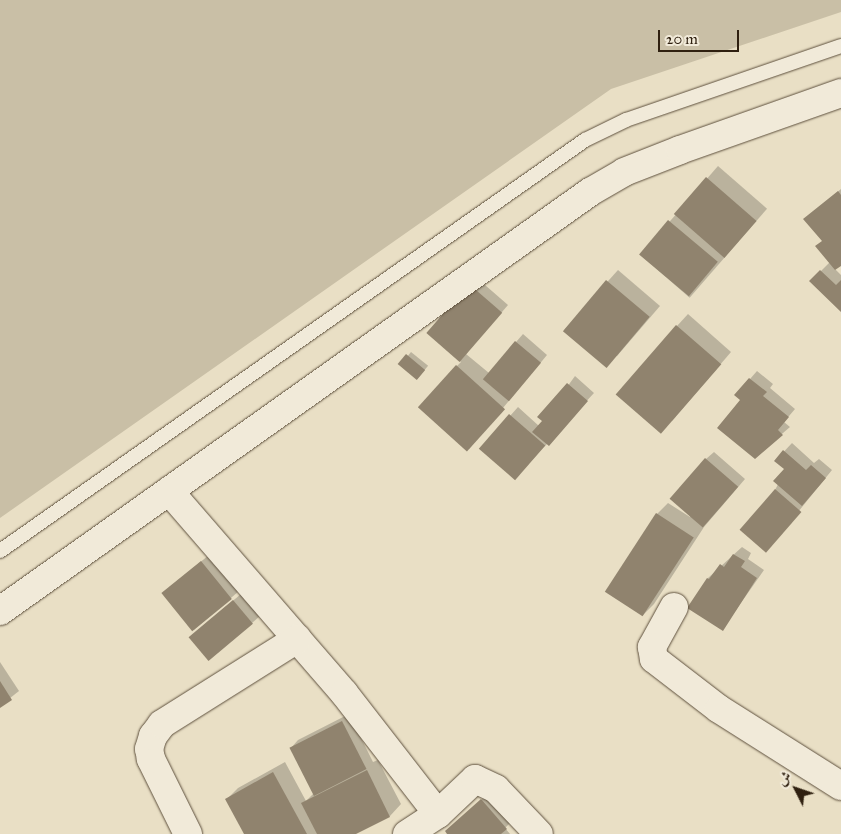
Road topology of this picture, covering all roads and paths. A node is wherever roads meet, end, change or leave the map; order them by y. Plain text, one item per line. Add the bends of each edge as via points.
1 (841, 46) edge
2 (841, 93) edge
3 (169, 491) junction
4 (0, 551) edge
5 (674, 607) dead end
6 (0, 611) edge
7 (297, 639) junction
8 (841, 786) edge
9 (438, 814) junction
10 (188, 834) edge
11 (407, 834) edge
12 (539, 834) edge

1 - 4 lane via 626,120 585,140
2 - 3 street via 671,153 624,172 590,192
3 - 6 street
3 - 7 street
5 - 8 street via 652,647 654,660 719,709
7 - 9 street via 344,693
7 - 10 street via 162,724 153,736 149,749 151,759
9 - 11 street
9 - 12 street via 475,779 496,790

